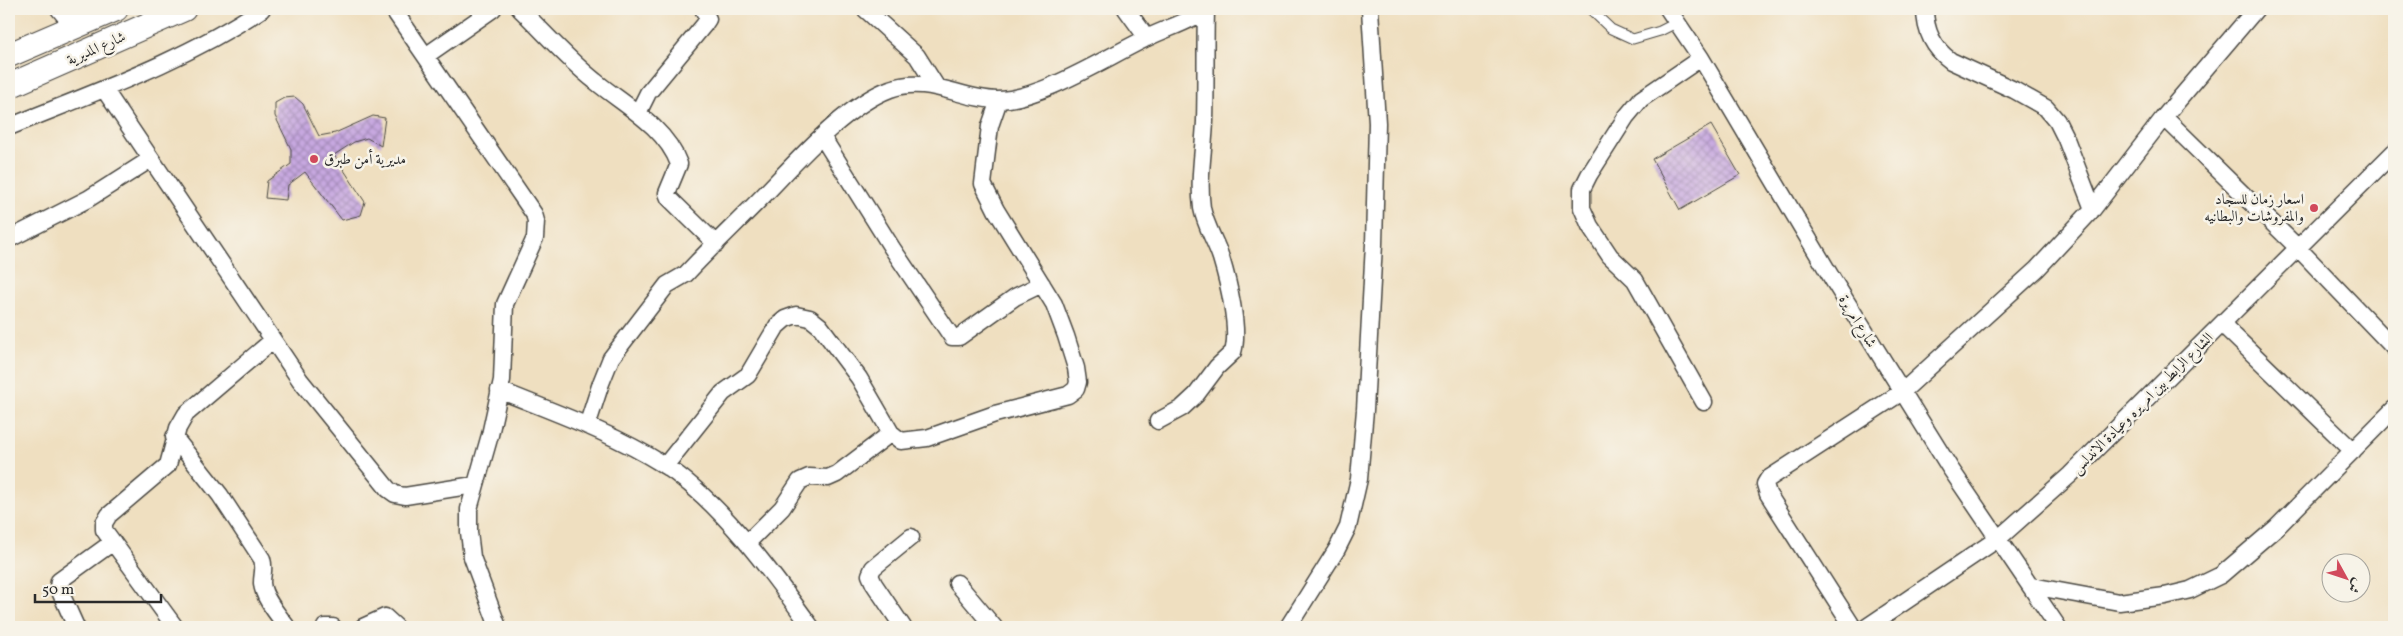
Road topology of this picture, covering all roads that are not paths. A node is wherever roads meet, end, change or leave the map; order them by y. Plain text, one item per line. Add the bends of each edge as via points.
1 (59, 9) edge
2 (116, 9) edge
3 (184, 9) edge
4 (262, 9) edge
5 (393, 9) edge
6 (492, 9) edge
7 (520, 9) edge
8 (703, 9) edge
9 (865, 9) edge
10 (1126, 9) edge
11 (1590, 9) edge
12 (1925, 9) edge
13 (2256, 9) edge
14 (1206, 10) edge
15 (1375, 10) edge
16 (1673, 15) edge
17 (74, 28) junction
18 (1147, 38) junction
19 (9, 55) edge
20 (427, 55) junction
21 (1700, 58) junction
22 (9, 86) edge
23 (936, 86) junction
24 (104, 90) junction
25 (999, 100) junction
26 (638, 113) junction
27 (2164, 117) junction
28 (9, 128) edge
29 (823, 138) junction
30 (2394, 152) edge
31 (151, 159) junction
32 (2093, 209) junction
33 (9, 239) edge
34 (716, 244) junction
35 (2297, 247) junction
36 (1042, 284) junction
37 (2222, 324) junction
38 (274, 340) junction
39 (2394, 348) edge
40 (500, 390) junction
41 (1902, 392) junction
42 (1704, 402) dead end
43 (2394, 409) edge
44 (1158, 421) dead end
45 (587, 426) junction
46 (891, 433) junction
47 (174, 437) junction
48 (2352, 451) junction
49 (665, 466) junction
50 (474, 485) junction
51 (911, 537) dead end
52 (1999, 538) junction
53 (113, 542) junction
54 (747, 543) junction
55 (957, 583) dead end
56 (2032, 586) junction
57 (803, 624) edge
58 (76, 627) edge
59 (176, 627) edge
60 (287, 627) edge
61 (325, 627) edge
62 (333, 627) edge
63 (363, 627) edge
64 (396, 627) edge
65 (498, 627) edge
66 (903, 627) edge
67 (994, 627) edge
68 (1288, 627) edge
69 (1853, 627) edge
70 (1867, 627) edge
71 (2058, 627) edge

1 - 17 street
2 - 17 main road, شارع المديرية
3 - 22 main road, شارع المديرية
4 - 24 street via 168,62
5 - 20 street
6 - 20 street
7 - 26 street via 594,81
8 - 26 street via 708,19 648,92
9 - 23 street via 917,56
10 - 18 street
11 - 16 lane via 1612,29 1632,38 1660,31
12 - 32 street via 1929,36 1940,53 1950,61 2040,104 2057,121
13 - 27 street
14 - 18 street
14 - 44 street via 1202,209 1221,258 1235,326 1234,348 1196,395 1182,408
15 - 68 street via 1377,133 1359,479 1338,550
16 - 21 street, شارع امريرة
17 - 19 main road, شارع المديرية
18 - 25 street via 1043,88
20 - 40 street via 536,221 535,238 505,304
21 - 41 street, شارع امريرة
21 - 42 street via 1641,99 1626,117 1582,189 1582,208 1610,256 1635,280
23 - 25 street via 976,99
23 - 29 street via 910,85 890,89 859,105
24 - 28 street
24 - 31 street
25 - 36 street via 990,126 984,184 996,210
26 - 34 street via 663,139 679,164 667,193 669,198
27 - 32 street
27 - 35 street
29 - 34 street
29 - 36 street via 952,338 959,337 1016,297
30 - 35 street, الشارع الرابط بين امريره وعيادة الاندلس
31 - 33 street via 88,199
31 - 38 street
32 - 41 street via 2037,269
34 - 45 street via 686,274 667,285 611,358
35 - 37 street, الشارع الرابط بين امريره وعيادة الاندلس
35 - 39 street
36 - 46 street via 1054,304 1066,336 1076,368 1076,389 1068,395 996,414 927,438 901,441
37 - 48 street
37 - 52 street, الشارع الرابط بين امريره وعيادة الاندلس via 2070,475
38 - 47 street via 186,414
38 - 50 street via 300,380 392,493 404,496
40 - 45 street
40 - 50 street
41 - 52 street, شارع امريرة
41 - 69 street via 1765,484 1783,520
43 - 48 street
45 - 49 street via 601,430
46 - 49 street via 859,378 820,326 810,318 796,315 777,326 748,375 723,393
46 - 54 street via 837,474 800,481 782,508
47 - 53 street via 165,467 106,519 104,530
47 - 60 street via 220,494 262,559 264,591
48 - 56 street via 2277,527 2221,575 2190,590 2119,602
49 - 54 street via 687,482
50 - 65 street via 469,509 472,558
51 - 66 street via 873,568 870,575
52 - 56 street, شارع امريرة
52 - 70 street, الشارع الرابط بين امريره وعيادة الاندلس
53 - 58 street via 59,581 58,587
53 - 59 street
54 - 57 street
55 - 67 street
56 - 71 street, شارع امريرة
61 - 62 street
63 - 64 street via 385,617

